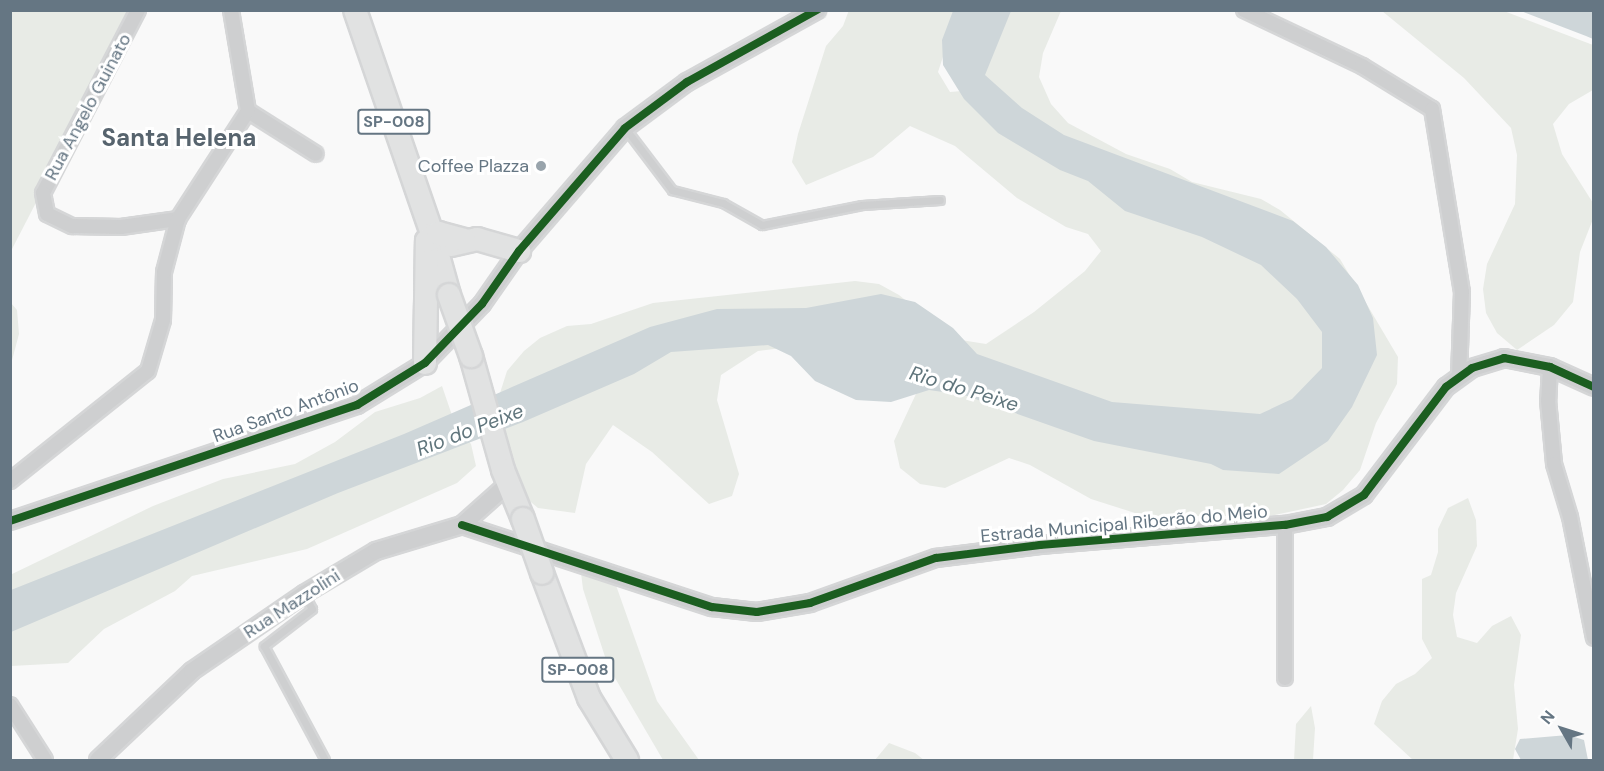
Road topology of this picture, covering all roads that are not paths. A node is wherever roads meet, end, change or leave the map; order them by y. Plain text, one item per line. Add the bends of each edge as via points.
1 (138, 10) edge
2 (231, 10) edge
3 (355, 10) edge
4 (818, 10) edge
5 (1244, 10) edge
6 (248, 111) junction
7 (625, 128) junction
8 (316, 154) dead end
9 (940, 200) dead end
10 (178, 219) junction
11 (435, 244) junction
12 (519, 251) junction
13 (425, 363) junction
14 (1550, 367) junction
15 (1459, 378) junction
16 (1593, 387) edge
17 (506, 477) junction
18 (10, 481) edge
19 (10, 521) edge
20 (462, 525) junction
21 (1284, 525) junction
22 (304, 594) junction
23 (1593, 638) edge
24 (1285, 678) dead end
25 (10, 705) edge
26 (45, 760) edge
27 (98, 760) edge
28 (325, 760) edge
29 (627, 760) edge

1 - 10 street, Rua Angelo Guinato via 43,193 47,214 82,226 121,227
2 - 6 street
3 - 11 main road, SP-008
4 - 7 street, Rua Santo Antônio via 687,82
5 - 15 street via 1362,66 1432,109 1462,292
6 - 8 street
6 - 10 street
7 - 9 lane via 672,190 723,203 762,225 862,205
7 - 12 street, Rua Santo Antônio
10 - 18 street via 164,272 163,320 148,370
11 - 12 main road via 489,240
11 - 13 main road via 425,255
11 - 17 main road, SP-008, bridge via 482,387
12 - 13 street, Rua Santo Antônio via 482,304
13 - 19 street, Rua Santo Antônio via 357,405
14 - 15 street, Estrada Municipal Riberão do Meio via 1504,358 1472,368
14 - 16 street, Estrada Municipal Riberão do Meio
14 - 23 street via 1548,400 1554,464 1570,518
15 - 21 street, Estrada Municipal Riberão do Meio via 1446,387 1364,495 1327,517
17 - 20 street, Rua Mazzolini
17 - 29 main road, SP-008, bridge via 589,698
20 - 21 street, Estrada Municipal Riberão do Meio via 712,607 757,612 810,603 936,558 1040,545
20 - 22 street, Rua Mazzolini via 376,551
21 - 24 street
22 - 27 street, Rua Mazzolini via 192,671
22 - 28 lane via 312,609 264,646
25 - 26 street

